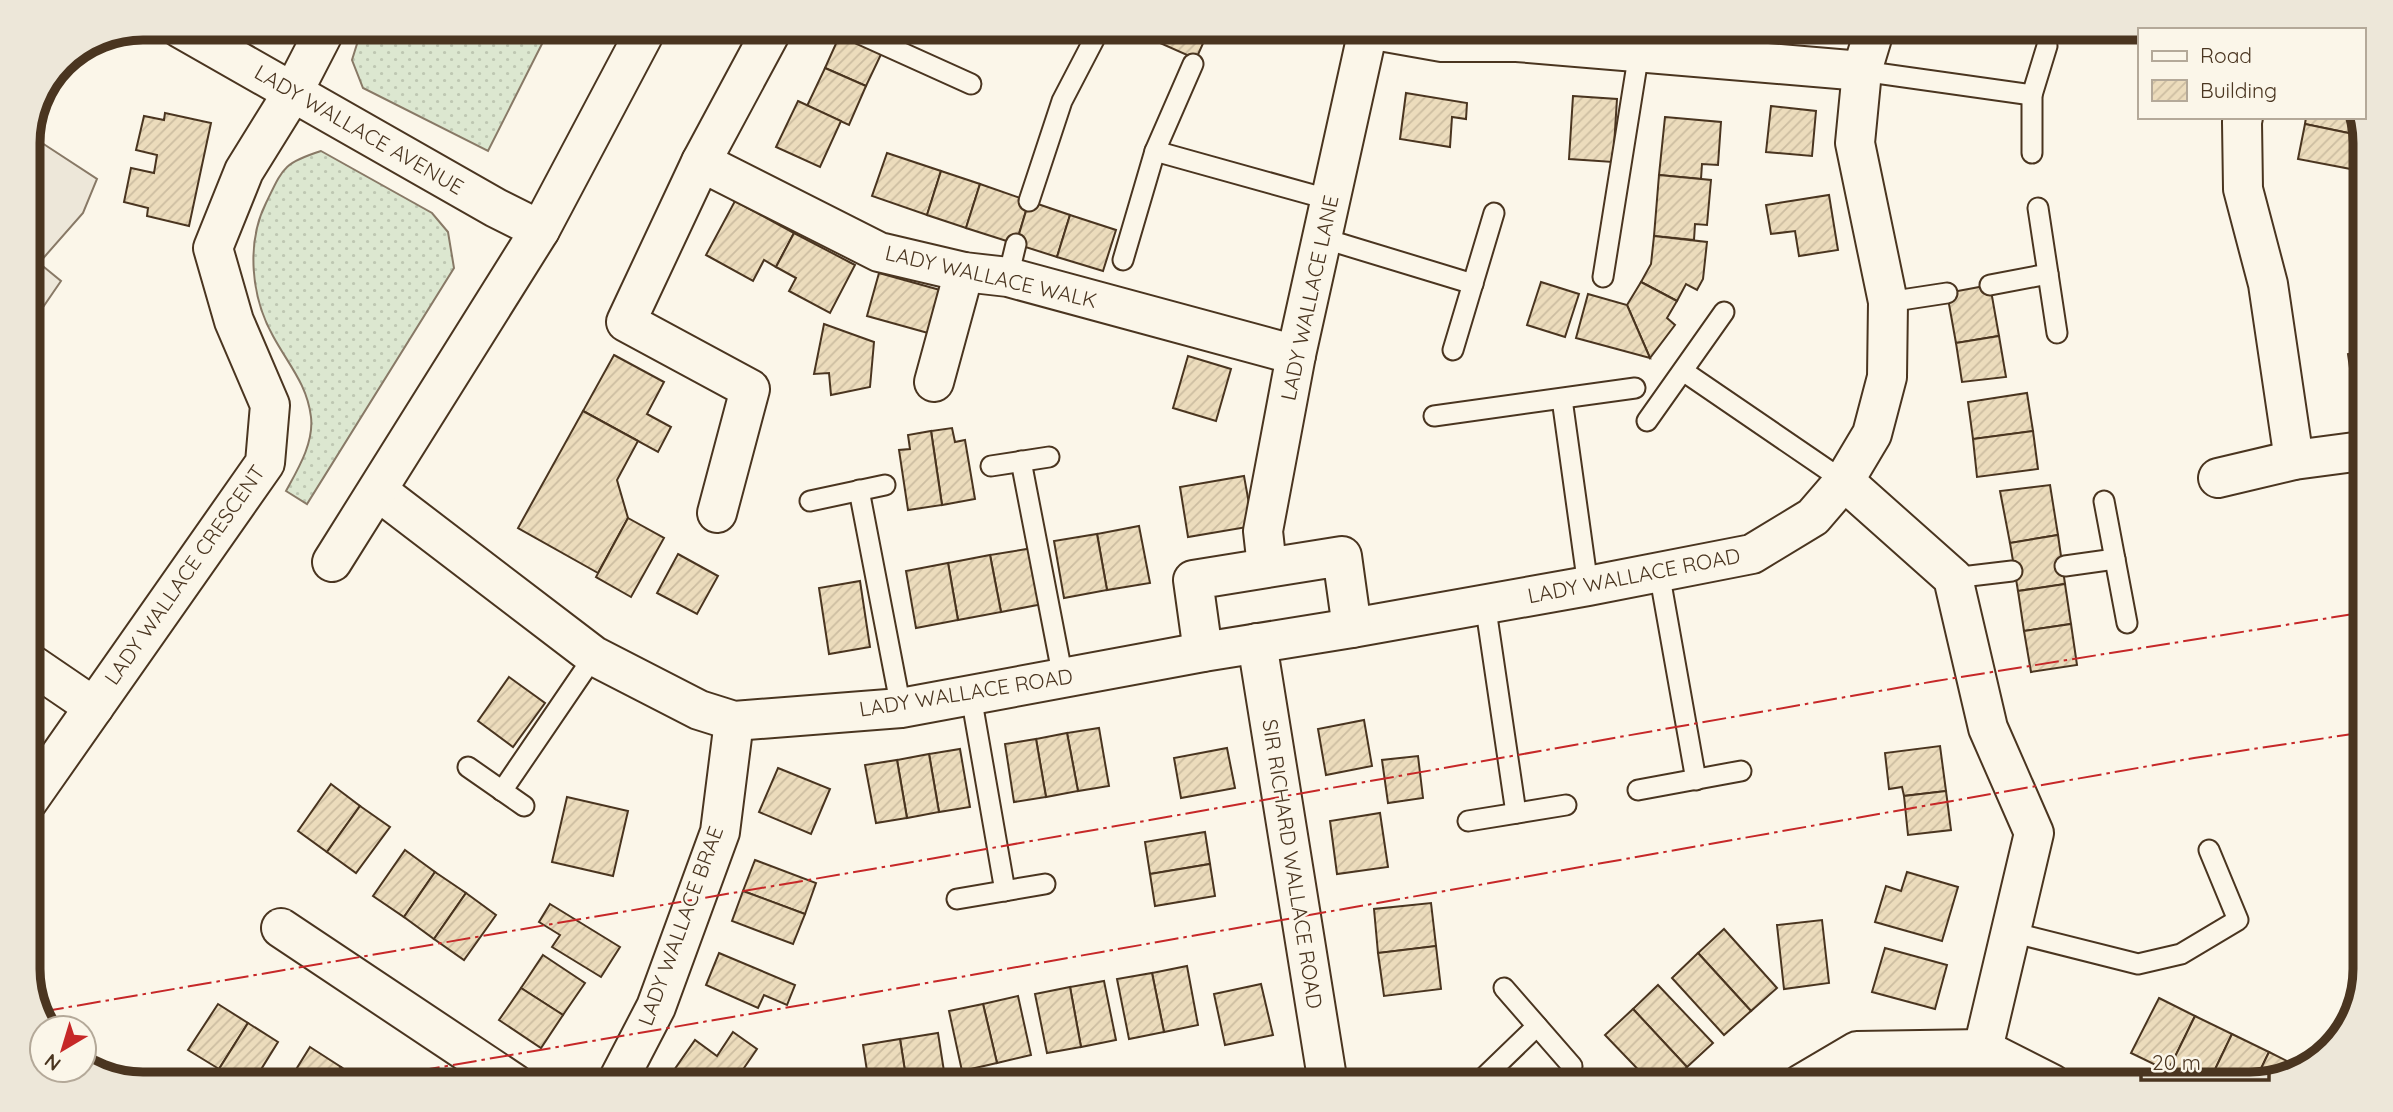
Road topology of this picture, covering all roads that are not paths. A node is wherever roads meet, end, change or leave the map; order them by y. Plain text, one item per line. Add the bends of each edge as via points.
1 (201, 40) edge
2 (320, 40) edge
3 (641, 40) edge
4 (767, 40) edge
5 (874, 40) edge
6 (1094, 40) edge
7 (1364, 40) edge
8 (1429, 40) edge
9 (1871, 40) edge
10 (2047, 46) dead end
11 (1639, 52) junction
12 (1193, 64) dead end
13 (1862, 71) junction
14 (971, 84) dead end
15 (293, 92) junction
16 (2032, 95) junction
17 (2243, 119) edge
18 (1155, 151) junction
19 (2032, 153) dead end
20 (701, 162) junction
21 (1331, 200) junction
22 (1029, 201) dead end
23 (2038, 208) dead end
24 (1494, 213) dead end
25 (540, 230) junction
26 (1322, 238) junction
27 (1123, 260) dead end
28 (964, 272) junction
29 (2048, 274) junction
30 (1603, 277) dead end
31 (1473, 284) junction
32 (1990, 285) dead end
33 (1947, 293) dead end
34 (1888, 302) junction
35 (1724, 312) dead end
36 (2057, 333) dead end
37 (1453, 350) dead end
38 (1296, 355) junction
39 (1683, 371) junction
40 (934, 382) dead end
41 (1635, 388) dead end
42 (1562, 398) junction
43 (1434, 416) dead end
44 (1647, 421) dead end
45 (2353, 452) edge
46 (1049, 457) dead end
47 (2294, 460) junction
48 (1021, 461) junction
49 (991, 466) dead end
50 (2218, 478) dead end
51 (1844, 481) junction
52 (885, 485) dead end
53 (859, 490) junction
54 (378, 491) junction
55 (810, 501) dead end
56 (2104, 501) dead end
57 (717, 513) dead end
58 (2115, 559) junction
59 (332, 562) dead end
60 (2065, 566) dead end
61 (1267, 567) junction
62 (2012, 571) dead end
63 (1659, 572) junction
64 (1953, 578) junction
65 (1588, 586) junction
66 (1485, 603) junction
67 (2127, 623) dead end
68 (1352, 628) junction
69 (1257, 643) junction
70 (1203, 652) junction
71 (594, 656) junction
72 (40, 670) edge
73 (1063, 678) junction
74 (971, 696) junction
75 (94, 707) junction
76 (901, 708) junction
77 (734, 722) junction
78 (468, 767) dead end
79 (1741, 771) dead end
80 (1696, 780) junction
81 (40, 784) edge
82 (1638, 790) dead end
83 (502, 791) junction
84 (1566, 805) dead end
85 (524, 806) dead end
86 (1516, 813) junction
87 (1468, 821) dead end
88 (2209, 850) dead end
89 (1045, 884) dead end
90 (1005, 891) junction
91 (957, 899) dead end
92 (281, 928) dead end
93 (2011, 932) junction
94 (1504, 988) dead end
95 (1537, 1026) junction
96 (1983, 1049) junction
97 (1572, 1066) dead end
98 (497, 1072) edge
99 (622, 1072) edge
100 (1326, 1072) edge
101 (1489, 1072) edge
102 (1821, 1072) edge
103 (2028, 1072) edge

1 - 15 street, LADY WALLACE AVENUE
2 - 15 street, LADY WALLACE CRESCENT
3 - 25 street
4 - 20 street
5 - 14 lane
6 - 22 lane via 1062,101
7 - 21 street, LADY WALLACE LANE
8 - 11 street
9 - 13 street, LADY WALLACE ROAD
10 - 16 lane
11 - 13 street
11 - 30 lane
12 - 18 lane
13 - 16 lane
13 - 34 street, LADY WALLACE ROAD via 1855,143
15 - 25 street, LADY WALLACE AVENUE
15 - 75 street, LADY WALLACE CRESCENT via 244,171 213,248 234,321 271,405 265,463
16 - 19 lane
17 - 47 street via 2243,189 2268,284
18 - 21 lane
18 - 27 lane
20 - 28 street, LADY WALLACE WALK via 879,252
20 - 57 street via 626,322 750,388
21 - 26 street, LADY WALLACE LANE
23 - 29 lane
24 - 31 lane
25 - 54 street
26 - 31 lane
26 - 38 street, LADY WALLACE LANE
28 - 38 street, LADY WALLACE WALK via 1012,260
28 - 40 street
29 - 32 lane
29 - 36 lane
31 - 37 lane
33 - 34 lane
34 - 51 street, LADY WALLACE ROAD via 1887,377 1872,434
35 - 39 lane
38 - 61 street, LADY WALLACE LANE via 1263,531
39 - 44 lane
39 - 51 lane
41 - 42 lane
42 - 43 lane
42 - 65 lane
45 - 47 street
46 - 48 lane
47 - 50 street
48 - 49 lane
48 - 73 lane
51 - 63 street, LADY WALLACE ROAD via 1813,517 1752,554
51 - 64 street
52 - 53 lane
53 - 55 lane
53 - 76 lane
54 - 59 street
54 - 71 street, LADY WALLACE ROAD
56 - 58 lane
58 - 60 lane
58 - 67 lane
61 - 68 street via 1342,556
61 - 70 street via 1193,580
62 - 64 lane
63 - 65 street, LADY WALLACE ROAD
63 - 80 lane
64 - 93 street via 1988,728 2034,833
65 - 66 street, LADY WALLACE ROAD
66 - 68 street, LADY WALLACE ROAD
66 - 86 lane
68 - 69 street, LADY WALLACE ROAD
69 - 70 street, LADY WALLACE ROAD
69 - 100 street, SIR RICHARD WALLACE ROAD
70 - 73 street, LADY WALLACE ROAD
71 - 77 street, LADY WALLACE ROAD via 699,710
71 - 83 lane
72 - 75 street
73 - 74 street, LADY WALLACE ROAD
74 - 76 street, LADY WALLACE ROAD
74 - 90 lane
75 - 81 street, LADY WALLACE CRESCENT
76 - 77 street, LADY WALLACE ROAD
77 - 99 street, LADY WALLACE BRAE via 720,832 656,1007
78 - 83 lane
79 - 80 lane
80 - 82 lane
83 - 85 lane
84 - 86 lane
86 - 87 lane
88 - 93 lane via 2238,920 2181,954 2138,964
89 - 90 lane
90 - 91 lane
92 - 98 street
93 - 96 street
94 - 95 lane
95 - 97 lane
95 - 101 lane
96 - 102 street via 1857,1051
96 - 103 street

